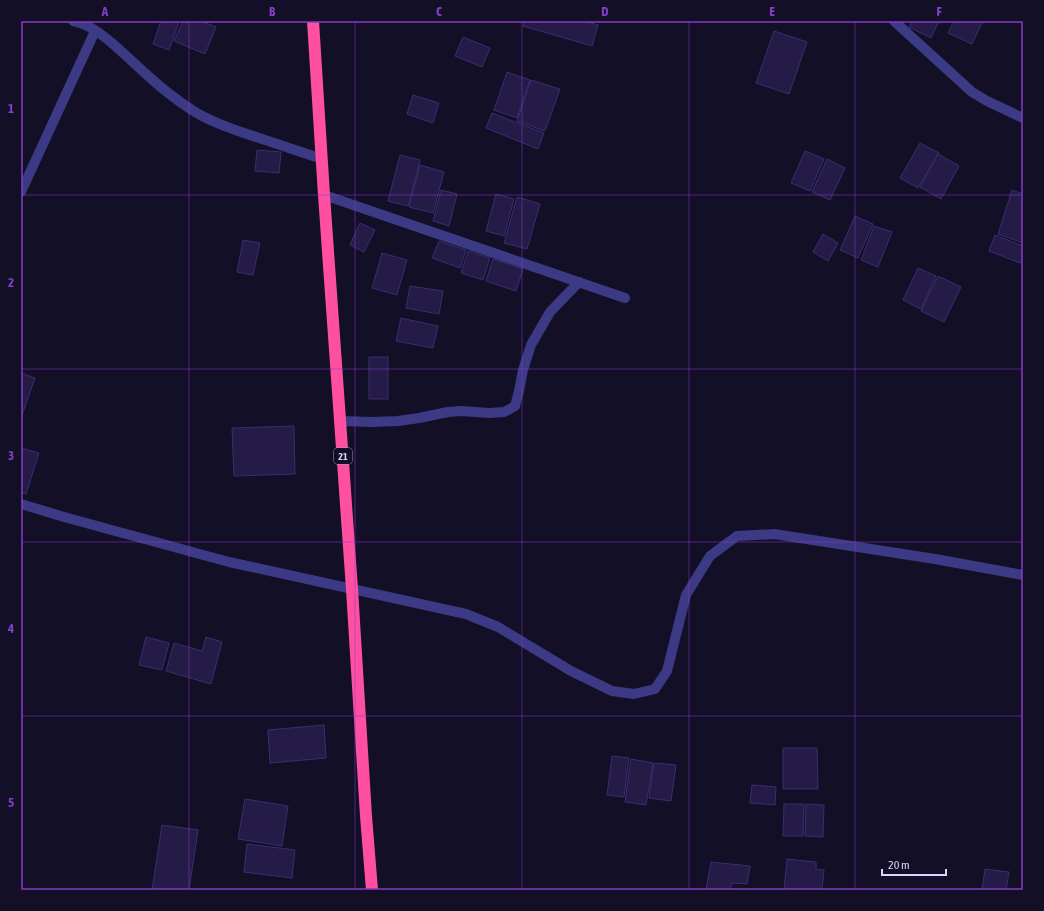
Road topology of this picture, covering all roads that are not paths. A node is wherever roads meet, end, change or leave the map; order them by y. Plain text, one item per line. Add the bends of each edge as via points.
1 (73, 21) edge
2 (313, 21) edge
3 (894, 21) edge
4 (905, 25) edge
5 (95, 31) junction
6 (1023, 118) edge
7 (322, 160) junction
8 (21, 192) edge
9 (324, 195) junction
10 (579, 282) junction
11 (625, 298) dead end
12 (340, 421) junction
13 (21, 504) edge
14 (1023, 575) edge
15 (352, 589) junction
16 (372, 890) edge

1 - 5 street
2 - 7 highway, 21
3 - 4 street
4 - 6 street via 972,92
5 - 7 street via 115,45 173,97 213,122
5 - 8 street
7 - 9 highway, 21
9 - 10 street
9 - 12 highway, 21
10 - 11 street
10 - 12 street via 550,312 531,346 515,406 504,412 489,414 461,411 398,421
12 - 15 highway, 21
13 - 15 street via 229,562
14 - 15 street via 774,534 737,536 710,556 686,595 667,671 655,689 634,694 612,691 571,671 498,626 466,614
15 - 16 highway, 21

